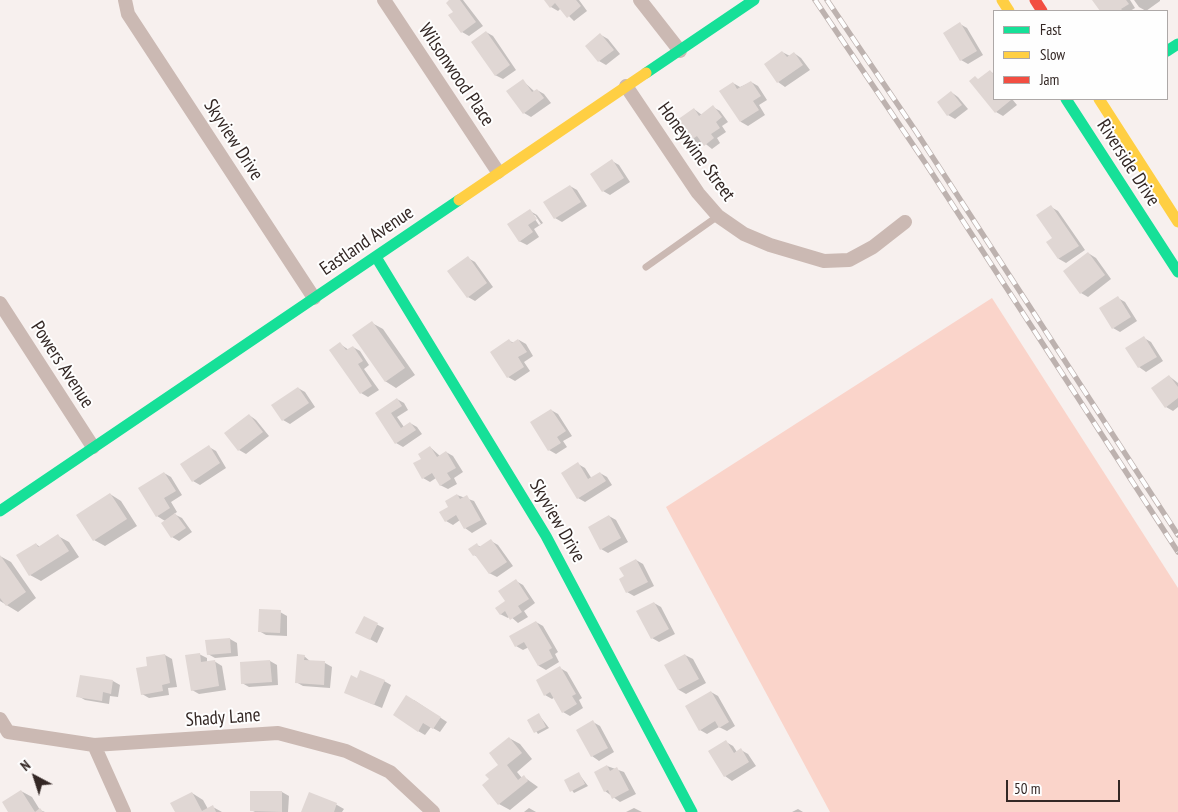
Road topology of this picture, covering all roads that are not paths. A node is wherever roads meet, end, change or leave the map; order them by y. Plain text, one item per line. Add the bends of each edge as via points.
1 (125, 0) edge
2 (384, 0) edge
3 (640, 0) edge
4 (754, 0) edge
5 (680, 50) junction
6 (626, 86) junction
7 (1070, 100) edge
8 (1089, 105) edge
9 (498, 172) junction
10 (718, 216) junction
11 (905, 222) dead end
12 (1178, 222) edge
13 (376, 257) junction
14 (646, 267) dead end
15 (1178, 272) edge
16 (314, 298) junction
17 (0, 303) edge
18 (93, 448) junction
19 (0, 511) edge
20 (0, 719) edge
21 (4, 736) edge
22 (94, 745) junction
23 (124, 812) edge
24 (433, 812) edge
25 (692, 812) edge

1 - 16 street, Skyview Drive via 128,14
2 - 9 street, Wilsonwood Place
3 - 5 street
4 - 5 street, Eastland Avenue
5 - 6 street, Eastland Avenue
6 - 9 street, Eastland Avenue
6 - 10 street, Honeywine Street via 698,193
7 - 8 street, Riverside Drive
8 - 12 street, Riverside Drive
8 - 15 street, Riverside Drive
9 - 13 street, Eastland Avenue
10 - 11 street, Honeywine Street via 744,234 770,245 824,260 849,260 873,248
10 - 14 lane
13 - 16 street, Eastland Avenue
13 - 25 street, Skyview Drive via 546,536
16 - 18 street, Eastland Avenue
17 - 18 street, Powers Avenue
18 - 19 street, Eastland Avenue
20 - 21 street, Shady Lane
21 - 22 street, Shady Lane
22 - 23 street
22 - 24 street, Shady Lane via 278,733 346,751 390,772

